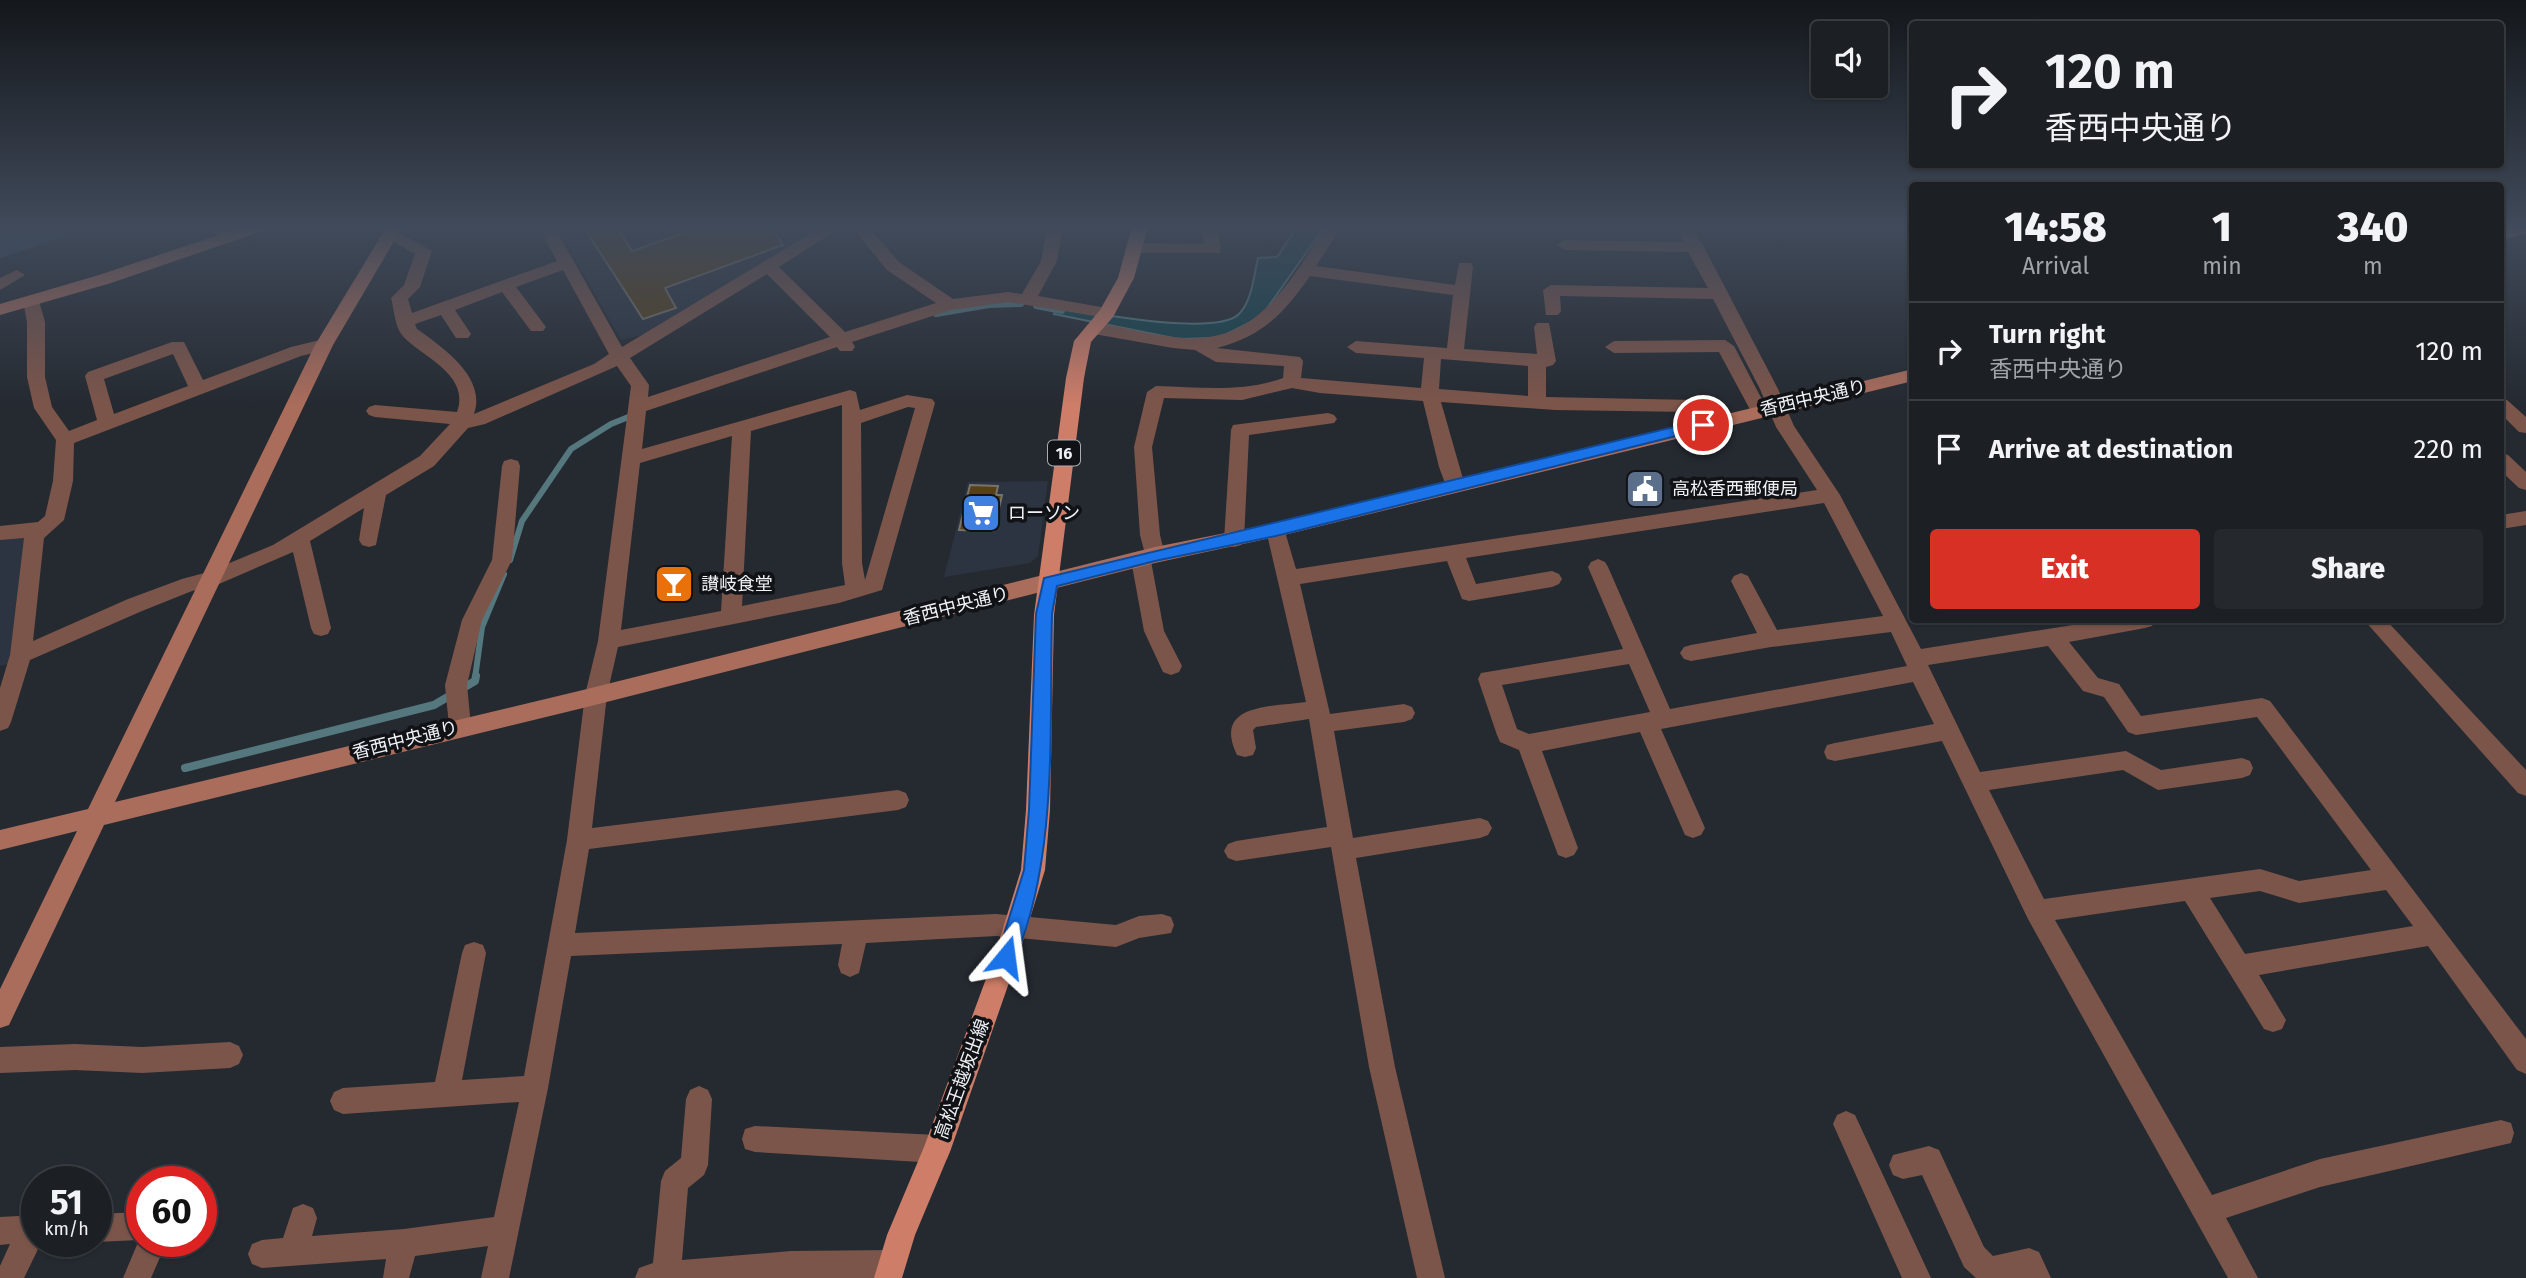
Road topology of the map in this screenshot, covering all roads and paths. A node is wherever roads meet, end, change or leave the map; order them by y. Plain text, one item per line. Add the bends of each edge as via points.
1 (505, 285) edge
2 (78, 286) edge
3 (359, 286) edge
4 (412, 286) edge
5 (503, 286) edge
6 (580, 286) edge
7 (734, 286) edge
8 (788, 286) edge
9 (922, 286) edge
10 (1035, 286) edge
11 (1122, 286) edge
12 (1293, 286) edge
13 (1421, 286) edge
14 (1462, 286) edge
15 (1713, 286) edge
16 (1461, 291) junction
17 (1717, 294) junction
18 (1027, 300) junction
19 (30, 301) junction
20 (1002, 303) junction
21 (950, 306) junction
22 (445, 307) junction
23 (1047, 309) junction
24 (0, 310) edge
25 (1552, 311) dead end
26 (1107, 313) junction
27 (406, 321) junction
28 (537, 327) dead end
29 (1543, 327) dead end
30 (1094, 328) junction
31 (462, 334) dead end
32 (844, 343) junction
33 (324, 345) junction
34 (1200, 345) junction
35 (1356, 347) dead end
36 (1614, 347) dead end
37 (1433, 354) junction
38 (1455, 354) junction
39 (618, 356) junction
40 (1537, 360) junction
41 (1909, 376) edge
42 (1292, 382) junction
43 (198, 387) junction
44 (1430, 394) junction
45 (1537, 403) junction
46 (2504, 407) edge
47 (1768, 409) junction
48 (375, 411) dead end
49 (637, 413) junction
50 (852, 419) junction
51 (1328, 419) dead end
52 (1727, 419) junction
53 (107, 422) junction
54 (462, 423) junction
55 (741, 427) junction
56 (2526, 427) edge
57 (65, 439) junction
58 (633, 458) junction
59 (2504, 463) edge
60 (511, 466) dead end
61 (2518, 478) edge
62 (1455, 486) junction
63 (377, 489) junction
64 (1830, 495) junction
65 (2526, 518) edge
66 (2504, 522) edge
67 (40, 529) junction
68 (1276, 530) junction
69 (0, 533) edge
70 (300, 539) junction
71 (369, 540) dead end
72 (1234, 540) junction
73 (1454, 552) junction
74 (1148, 558) junction
75 (1598, 567) dead end
76 (1288, 578) junction
77 (212, 579) junction
78 (1552, 579) dead end
79 (1741, 581) dead end
80 (1050, 582) junction
81 (856, 590) junction
82 (731, 616) junction
83 (1895, 623) junction
84 (2129, 623) edge
85 (2377, 623) edge
86 (321, 628) dead end
87 (2053, 637) junction
88 (1771, 639) junction
89 (609, 641) junction
90 (1691, 653) dead end
91 (21, 655) junction
92 (1635, 655) junction
93 (1917, 665) junction
94 (1171, 666) dead end
95 (596, 695) junction
96 (1404, 713) dead end
97 (1320, 717) junction
98 (1655, 721) junction
99 (0, 722) edge
100 (460, 726) junction
101 (1948, 731) junction
102 (1528, 744) junction
103 (1245, 748) dead end
104 (1835, 752) dead end
105 (2242, 768) dead end
106 (1973, 783) junction
107 (2526, 786) edge
108 (898, 800) dead end
109 (96, 817) junction
110 (1480, 828) dead end
111 (1693, 828) dead end
112 (0, 840) edge
113 (579, 840) junction
114 (1343, 842) junction
115 (1566, 848) dead end
116 (1236, 851) dead end
117 (2391, 878) junction
118 (2192, 891) junction
119 (2037, 911) junction
120 (1162, 925) dead end
121 (1015, 927) junction
122 (856, 932) junction
123 (2434, 934) junction
124 (560, 945) junction
125 (474, 953) dead end
126 (850, 965) dead end
127 (2239, 967) junction
128 (0, 1016) edge
129 (2273, 1020) dead end
130 (230, 1055) dead end
131 (0, 1060) edge
132 (2526, 1061) edge
133 (536, 1088) junction
134 (446, 1094) junction
135 (699, 1099) dead end
136 (343, 1101) dead end
137 (1846, 1124) dead end
138 (2501, 1133) dead end
139 (754, 1139) dead end
140 (937, 1149) junction
141 (1903, 1165) dead end
142 (2205, 1211) junction
143 (303, 1218) dead end
144 (21, 1230) edge
145 (503, 1230) junction
146 (0, 1231) edge
147 (404, 1243) junction
148 (294, 1251) junction
149 (21, 1254) edge
150 (262, 1254) dead end
151 (146, 1257) edge
152 (890, 1271) edge
153 (396, 1275) dead end
154 (657, 1277) edge
155 (9, 1278) edge
156 (137, 1278) edge
157 (495, 1278) edge
158 (1431, 1278) edge
159 (1917, 1278) edge
160 (2037, 1278) edge
161 (2244, 1278) edge

1 - 28 street
2 - 19 street
3 - 33 street
4 - 27 street via 399,298
5 - 22 street
6 - 39 street
7 - 39 street
8 - 32 street
9 - 21 street
10 - 18 street
11 - 26 main road, 高松王越坂出線 / 16
12 - 34 street via 1251,331
13 - 16 street
14 - 16 street
15 - 17 street
16 - 38 street
17 - 25 street via 1551,290
17 - 47 street via 1732,317
18 - 20 street
18 - 23 street
19 - 24 street
19 - 57 street via 43,408
20 - 21 street
20 - 23 street via 1038,317
20 - 32 street
21 - 32 street
22 - 27 street
22 - 31 street
23 - 26 street
26 - 30 main road, 高松王越坂出線 / 16
27 - 54 street via 409,332 440,354 459,376 468,406
29 - 40 street via 1547,361
30 - 34 street
30 - 80 main road, 高松王越坂出線 / 16 via 1083,341 1074,378
32 - 49 street
33 - 43 street
33 - 77 street
34 - 42 street via 1216,355 1294,361
35 - 37 street
36 - 47 street via 1726,346
37 - 38 street
37 - 44 street
38 - 40 street
39 - 49 street via 640,385
39 - 54 street via 600,368
40 - 45 street
41 - 47 street, 香西中央通り
42 - 44 street
42 - 74 street via 1250,395 1156,392 1143,447
43 - 53 street
43 - 53 street via 178,346 94,376
44 - 45 street
44 - 62 street
45 - 52 street via 1694,406
46 - 56 street
47 - 52 street, 香西中央通り
47 - 64 street via 1786,427
48 - 54 street via 459,419
49 - 58 street
50 - 55 street via 850,396
50 - 81 street
50 - 81 street via 907,401 926,403 875,585
51 - 72 street via 1240,430
52 - 62 street, 香西中央通り
53 - 57 street
54 - 63 street via 427,461
55 - 58 street
55 - 82 street
57 - 67 street via 63,481 54,520
58 - 89 street
59 - 61 street
60 - 100 street via 502,560 472,620 457,692
62 - 68 street, 香西中央通り
63 - 70 street
63 - 71 street
64 - 73 street
64 - 83 street
65 - 66 street
67 - 69 street
67 - 91 street via 34,535
68 - 72 street, 香西中央通り
68 - 76 street
70 - 77 street
70 - 86 street
72 - 74 street, 香西中央通り
73 - 76 street
73 - 78 street via 1469,593
74 - 80 street, 香西中央通り
74 - 94 street via 1154,631
75 - 92 street
76 - 97 street
77 - 91 street via 146,601
77 - 109 street
79 - 88 street
80 - 95 street, 香西中央通り
80 - 121 main road, 高松王越坂出線 / 16 via 1044,614 1033,870
81 - 82 street
82 - 89 street
83 - 88 street
83 - 93 street
84 - 87 street
85 - 107 street
87 - 93 street
87 - 117 street via 2091,685 2111,690 2136,726 2262,707
88 - 90 street
89 - 95 street
91 - 99 street
92 - 98 street
92 - 102 street via 1489,679 1508,735
93 - 98 street
93 - 101 street
95 - 100 street, 香西中央通り
95 - 113 street
96 - 97 street
97 - 103 street via 1251,719 1241,726
97 - 114 street
98 - 102 street
98 - 111 street
100 - 109 street, 香西中央通り
101 - 104 street
101 - 106 street
102 - 115 street
105 - 106 street via 2158,780 2126,761
106 - 119 street
108 - 113 street
109 - 112 street, 香西中央通り
109 - 128 street
110 - 114 street
113 - 124 street
114 - 116 street
114 - 158 street via 1375,1037 1406,1187
117 - 118 street via 2299,892 2260,880
117 - 123 street
118 - 119 street
118 - 127 street
119 - 142 street
120 - 121 street via 1116,936
121 - 122 street
121 - 140 main road, 高松王越坂出線 / 16
122 - 124 street
122 - 126 street
123 - 127 street
123 - 132 street
124 - 133 street
125 - 134 street
127 - 129 street
130 - 131 street
133 - 134 street
133 - 145 street
134 - 136 street
135 - 154 street via 694,1165 675,1181
137 - 159 street
138 - 142 street via 2320,1173
139 - 140 street
140 - 152 main road, 高松王越坂出線 / 16
141 - 160 street via 1929,1160 1974,1258 1989,1271 2029,1262
142 - 161 street
143 - 148 street
144 - 146 street
145 - 147 street
145 - 157 street
147 - 148 street
147 - 153 street
148 - 150 street
149 - 155 street
151 - 156 street
152 - 154 street via 791,1265

